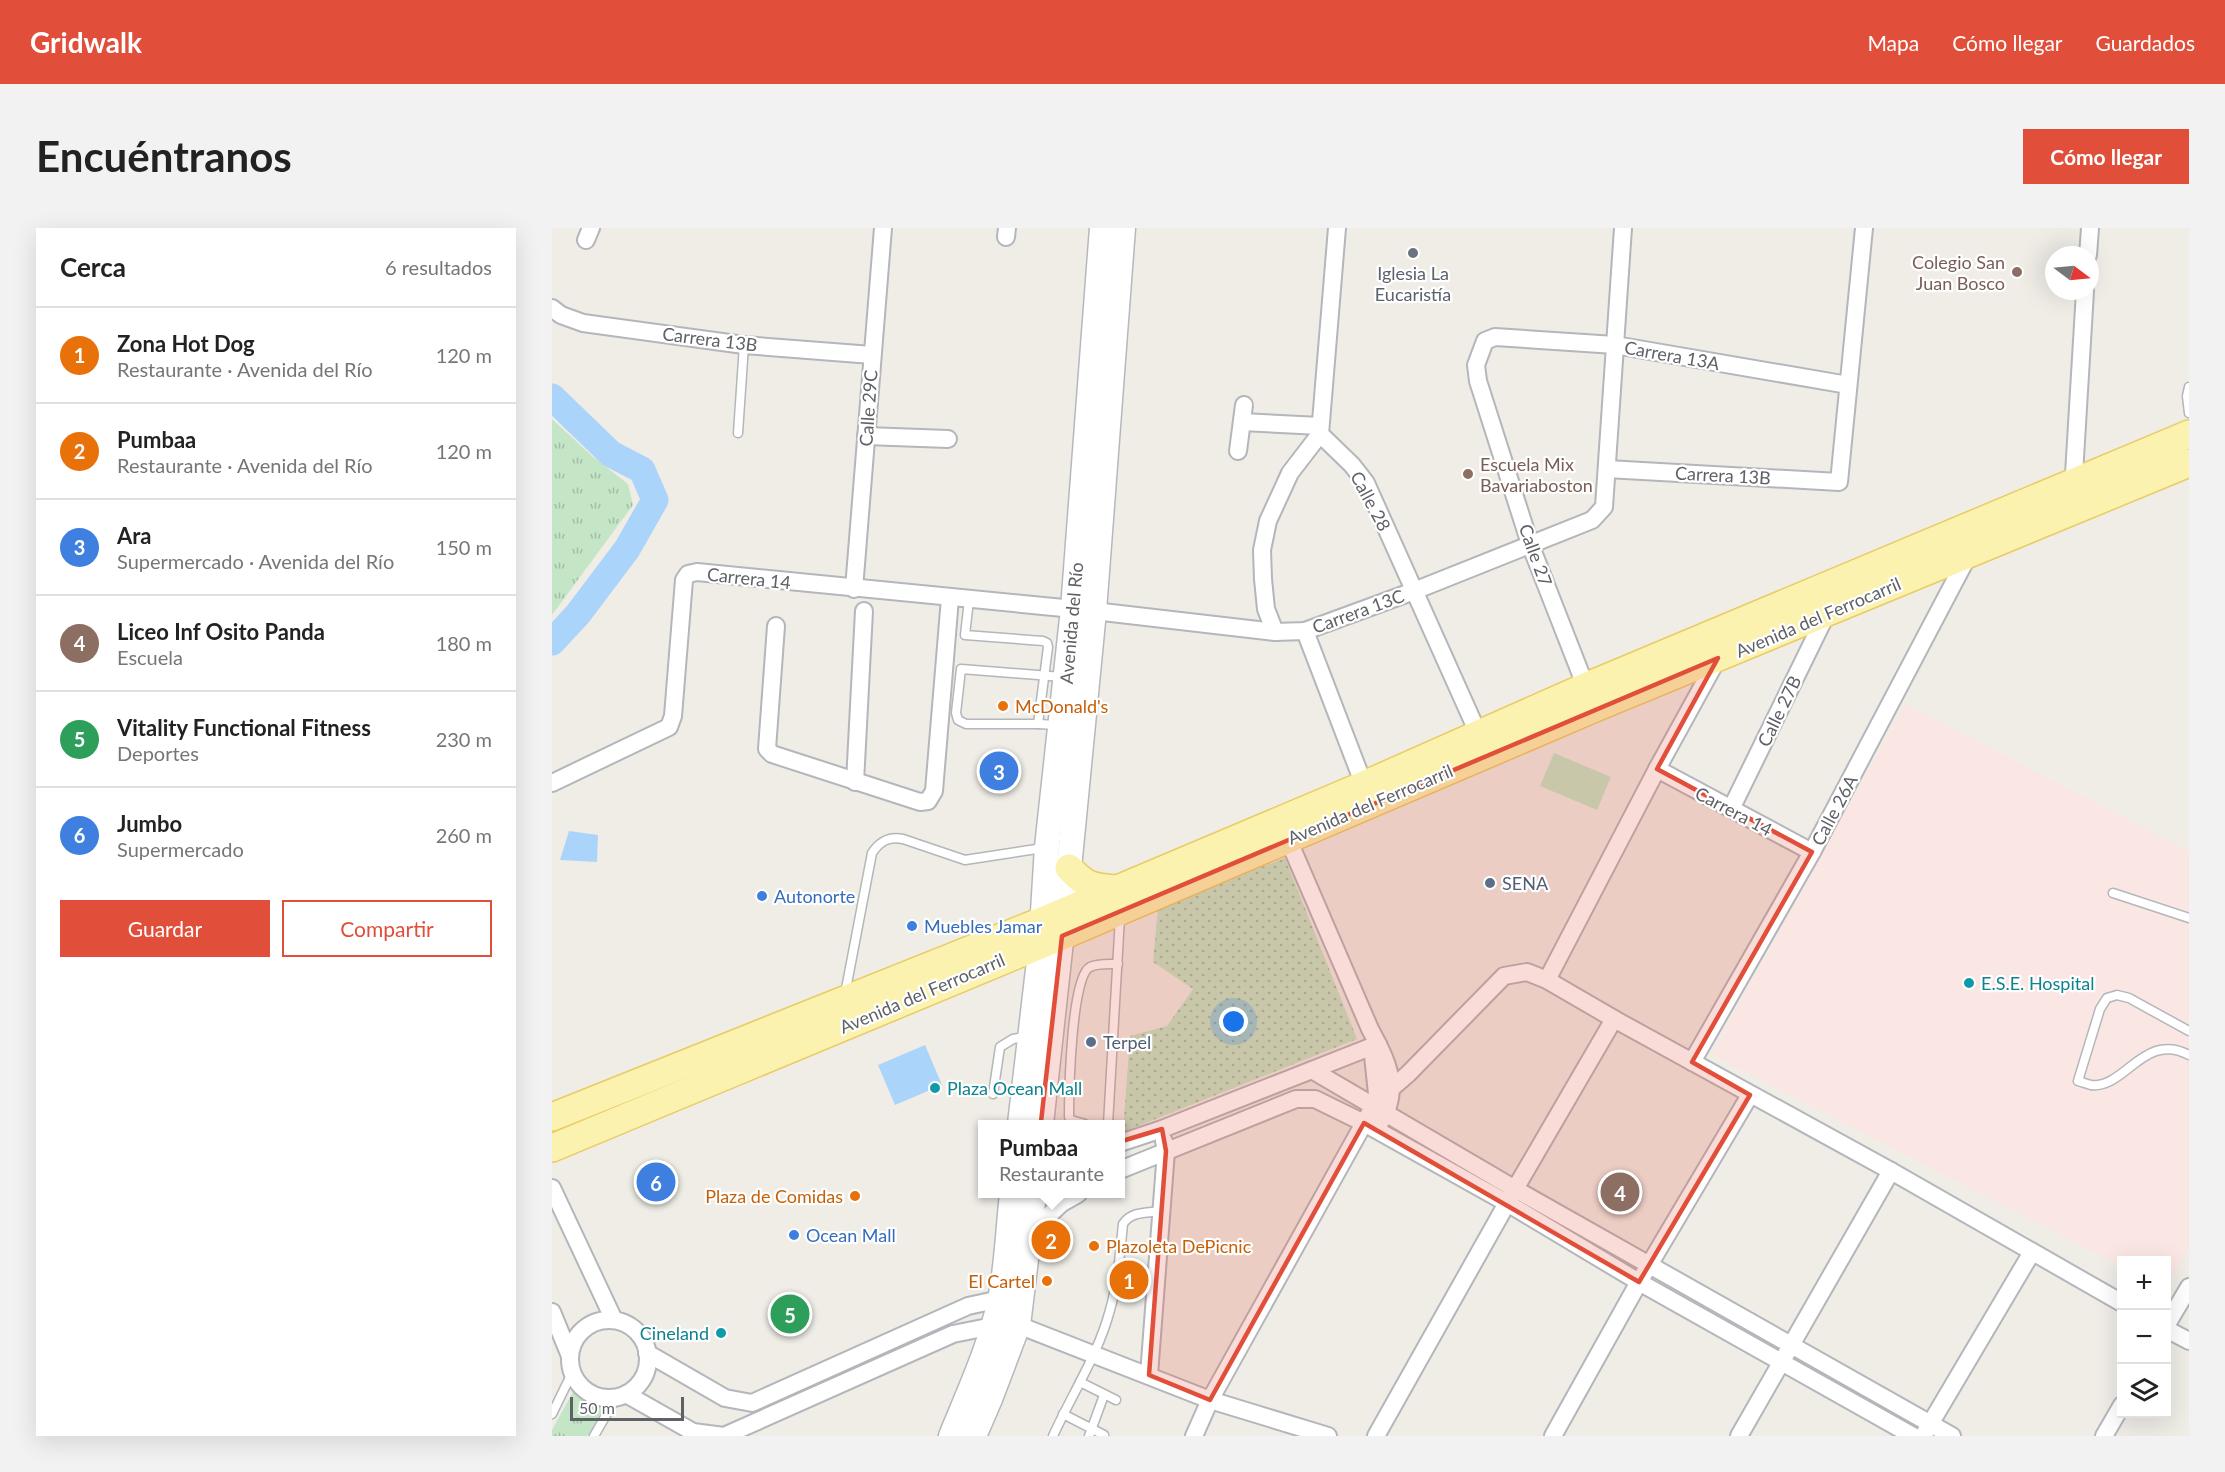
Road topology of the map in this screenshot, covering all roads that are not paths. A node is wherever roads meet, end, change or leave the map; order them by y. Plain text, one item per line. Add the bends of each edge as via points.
1 (883, 228) edge
2 (1102, 228) edge
3 (1123, 228) edge
4 (1337, 228) edge
5 (1623, 228) edge
6 (1864, 228) edge
7 (2090, 228) edge
8 (2089, 246) edge
9 (2084, 300) edge
10 (552, 308) edge
11 (1495, 337) joint
12 (744, 345) junction
13 (1615, 345) junction
14 (872, 355) junction
15 (1848, 385) junction
16 (2189, 387) edge
17 (2189, 413) edge
18 (1320, 430) junction
19 (738, 433) dead end
20 (2189, 434) edge
21 (866, 436) junction
22 (948, 439) dead end
23 (1238, 451) dead end
24 (2189, 463) edge
25 (1607, 469) junction
26 (2072, 482) junction
27 (2074, 510) junction
28 (1530, 544) junction
29 (1969, 554) junction
30 (854, 589) junction
31 (1414, 591) junction
32 (950, 598) junction
33 (969, 600) junction
34 (864, 610) dead end
35 (1083, 610) junction
36 (1827, 613) junction
37 (776, 627) dead end
38 (1305, 631) junction
39 (1275, 632) junction
40 (1718, 658) junction
41 (1055, 676) junction
42 (1590, 697) junction
43 (1049, 725) junction
44 (1478, 733) junction
45 (1657, 769) junction
46 (855, 782) junction
47 (552, 783) edge
48 (1364, 785) junction
49 (1731, 809) junction
50 (1284, 830) junction
51 (1047, 847) junction
52 (1812, 852) junction
53 (1069, 868) junction
54 (2113, 893) dead end
55 (1119, 900) junction
56 (2189, 918) edge
57 (1052, 928) junction
58 (1118, 964) junction
59 (1547, 980) junction
60 (844, 1000) junction
61 (1614, 1019) junction
62 (2189, 1031) edge
63 (1030, 1036) junction
64 (1375, 1045) junction
65 (2189, 1055) edge
66 (1692, 1062) junction
67 (1312, 1070) junction
68 (1393, 1087) junction
69 (993, 1094) dead end
70 (1750, 1095) junction
71 (1380, 1111) junction
72 (552, 1117) edge
73 (1036, 1120) edge
74 (1036, 1120) edge
75 (1071, 1120) edge
76 (1108, 1120) edge
77 (1371, 1126) junction
78 (1162, 1129) junction
79 (1125, 1141) edge
80 (552, 1148) edge
81 (1166, 1151) junction
82 (1125, 1168) edge
83 (1891, 1171) junction
84 (552, 1188) edge
85 (1511, 1196) junction
86 (1012, 1198) edge
87 (1034, 1198) edge
88 (1071, 1198) edge
89 (1161, 1211) junction
90 (1030, 1233) junction
91 (2032, 1252) junction
92 (1649, 1266) junction
93 (1639, 1282) junction
94 (2189, 1287) edge
95 (1000, 1299) junction
96 (2117, 1301) edge
97 (552, 1312) edge
98 (2171, 1319) edge
99 (614, 1320) junction
100 (1018, 1325) junction
101 (993, 1326) junction
102 (2171, 1331) edge
103 (2189, 1341) edge
104 (1790, 1345) junction
105 (648, 1353) junction
106 (1094, 1354) junction
107 (570, 1356) junction
108 (1780, 1362) junction
109 (572, 1373) junction
110 (1149, 1375) junction
111 (1080, 1382) junction
112 (1104, 1395) junction
113 (621, 1396) junction
114 (1116, 1400) dead end
115 (1210, 1400) junction
116 (2117, 1412) edge
117 (552, 1414) edge
118 (1063, 1414) junction
119 (1926, 1430) edge
120 (1090, 1433) edge
121 (692, 1434) edge
122 (1104, 1435) edge
123 (594, 1436) edge
124 (951, 1436) edge
125 (974, 1436) edge
126 (1053, 1436) edge
127 (1194, 1436) edge
128 (1328, 1436) edge
129 (1376, 1436) edge
130 (1553, 1436) edge
131 (1739, 1436) edge
132 (1913, 1436) edge
133 (1952, 1436) edge
134 (2104, 1436) edge

1 - 14 street, Calle 29C
2 - 35 main road, Avenida del Río
3 - 35 main road, Avenida del Río
4 - 18 street
5 - 13 street
6 - 15 street
7 - 8 street
9 - 26 street
10 - 12 street, Carrera 13B via 583,323
11 - 13 street, Carrera 13A
11 - 28 street, Calle 27 via 1485,341 1480,351 1476,365 1478,381
12 - 14 street, Carrera 13B
12 - 19 lane
13 - 15 street, Carrera 13A
13 - 25 street
14 - 21 street, Calle 29C
15 - 25 street, Carrera 13B via 1839,482
16 - 17 lane
18 - 23 street via 1243,413
18 - 31 street, Calle 28 via 1365,483
18 - 39 street via 1290,473 1268,522 1262,550 1263,579 1266,609
20 - 26 main road, Avenida del Ferrocarril
21 - 22 street
21 - 30 street, Calle 29C
24 - 27 main road, Avenida del Ferrocarril
25 - 28 street, Carrera 13C via 1604,507 1592,520
26 - 27 street
26 - 42 main road, Avenida del Ferrocarril
27 - 29 main road, Avenida del Ferrocarril
28 - 31 street, Carrera 13C
28 - 42 street, Calle 27
29 - 36 main road, Avenida del Ferrocarril
29 - 52 street, Calle 26A
30 - 32 street, Carrera 14
30 - 47 street, Carrera 14 via 688,574 684,580 669,727
31 - 38 street, Carrera 13C
31 - 44 street, Calle 28
32 - 33 street, Carrera 14
32 - 46 street via 934,791 928,801 920,802
33 - 35 street, Carrera 14
33 - 41 lane via 965,635 1043,641 1047,643
34 - 46 street
35 - 39 street, Carrera 13C
35 - 41 main road, Avenida del Río
35 - 53 main road, Avenida del Río
36 - 40 main road, Avenida del Ferrocarril
36 - 49 street, Calle 27B
37 - 46 street via 767,749
38 - 39 street, Carrera 13C
38 - 48 street
40 - 42 main road, Avenida del Ferrocarril
40 - 45 street
41 - 43 main road, Avenida del Río
41 - 43 lane via 961,669 958,691 956,717 966,724
42 - 44 main road, Avenida del Ferrocarril
42 - 50 main road, Avenida del Ferrocarril
43 - 51 main road, Avenida del Río
44 - 48 main road, Avenida del Ferrocarril
45 - 49 street, Carrera 14
45 - 59 street
48 - 50 main road, Avenida del Ferrocarril
49 - 52 street, Carrera 14
50 - 55 main road, Avenida del Ferrocarril
50 - 64 street
51 - 57 main road, Avenida del Río
51 - 60 lane via 965,860 895,837 876,846
52 - 66 street, Calle 26A
53 - 55 main road via 1092,887
53 - 57 main road, Avenida del Río
54 - 56 lane
55 - 57 main road, Avenida del Ferrocarril
55 - 58 lane
57 - 60 main road, Avenida del Ferrocarril
57 - 63 main road, Avenida del Río
57 - 73 main road, Avenida del Río
57 - 80 main road, Avenida del Ferrocarril
58 - 75 lane via 1090,966 1078,988 1070,1066
58 - 76 lane
59 - 61 street
59 - 68 street via 1527,972 1504,976
60 - 72 main road, Avenida del Ferrocarril
61 - 66 street
61 - 85 street
62 - 65 lane via 2129,998 2107,998 2078,1081 2104,1083 2148,1054 2168,1048
63 - 69 lane via 1013,1039 1000,1047
63 - 74 main road, Avenida del Río
64 - 67 street
64 - 68 street via 1385,1057
64 - 71 street
66 - 70 street
67 - 71 street
67 - 78 street
68 - 71 street
70 - 83 street
70 - 92 street
71 - 77 street
71 - 85 street
77 - 81 street via 1315,1099 1296,1099
77 - 85 street
77 - 115 street
78 - 79 street
78 - 81 street
81 - 82 street
81 - 89 street
83 - 91 street
83 - 104 street
84 - 99 street
85 - 92 street
85 - 93 street
85 - 129 street
86 - 95 main road
87 - 90 main road
88 - 90 street
89 - 106 lane via 1132,1215 1123,1224 1112,1302
89 - 110 street
90 - 100 main road
91 - 96 street
91 - 119 street
92 - 93 street
92 - 104 street
93 - 108 street
93 - 130 street
94 - 98 street
95 - 101 main road
95 - 105 street via 968,1306 752,1403 725,1398
97 - 107 street
99 - 105 street via 636,1331
99 - 107 street via 590,1325 580,1333
100 - 106 street
100 - 125 main road
101 - 121 street via 953,1334 724,1436
101 - 124 main road
102 - 103 street
104 - 108 street
104 - 119 street
105 - 113 street via 644,1377
106 - 110 street
106 - 111 lane
107 - 109 street
108 - 131 street
108 - 132 street
109 - 113 street via 594,1396
109 - 117 lane
110 - 115 street
111 - 112 lane
111 - 118 lane
112 - 114 lane
112 - 120 lane
113 - 121 street
113 - 123 lane
115 - 127 street
115 - 128 street
116 - 134 street
118 - 120 lane
118 - 126 lane
119 - 133 street
120 - 122 lane

